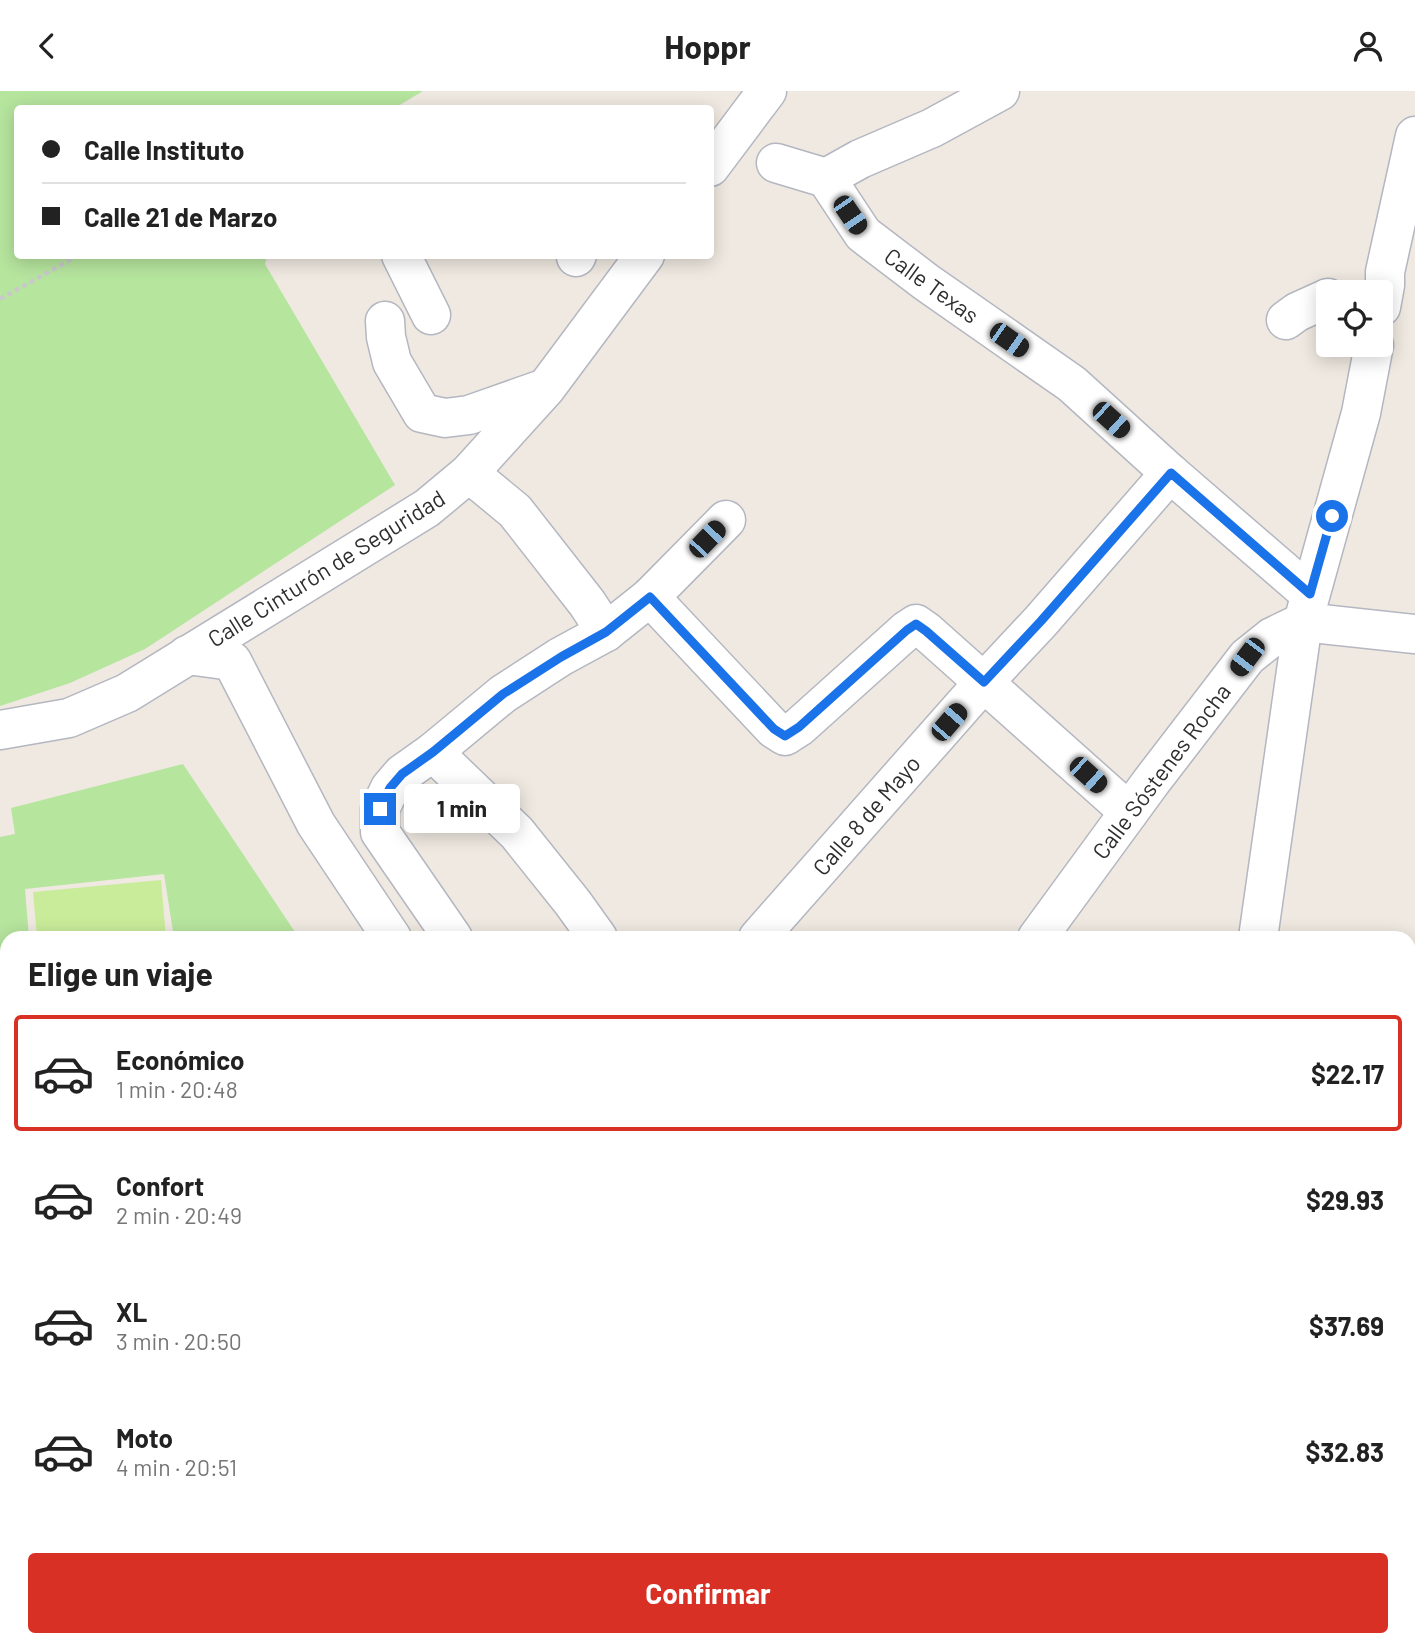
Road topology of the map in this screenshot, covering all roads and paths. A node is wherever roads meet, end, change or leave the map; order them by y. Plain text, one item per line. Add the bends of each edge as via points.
1 (767, 91) edge
2 (1000, 91) edge
3 (1415, 136) edge
4 (714, 157) edge
5 (776, 163) dead end
6 (826, 178) junction
7 (72, 259) edge
8 (403, 259) edge
9 (642, 259) edge
10 (1391, 280) edge
11 (0, 299) edge
12 (1316, 303) edge
13 (431, 315) dead end
14 (1286, 320) dead end
15 (385, 321) dead end
16 (1372, 357) edge
17 (546, 388) junction
18 (469, 473) junction
19 (1171, 473) junction
20 (726, 520) dead end
21 (650, 597) junction
22 (1307, 608) junction
23 (606, 632) junction
24 (1415, 634) edge
25 (187, 655) junction
26 (984, 682) junction
27 (0, 730) edge
28 (433, 752) junction
29 (1129, 812) junction
30 (387, 931) edge
31 (448, 931) edge
32 (593, 931) edge
33 (764, 931) edge
34 (1042, 931) edge
35 (1259, 931) edge

1 - 4 street
2 - 6 street
3 - 10 street
5 - 6 street
6 - 19 street, Calle Texas via 863,234 1072,384
7 - 11 path
8 - 13 street
9 - 17 street, Calle Cinturón de Seguridad
12 - 14 street
15 - 17 street via 392,362 422,413 445,418 469,415
16 - 22 street via 1361,413
17 - 18 street, Calle Cinturón de Seguridad
18 - 23 street via 515,511
18 - 25 street, Calle Cinturón de Seguridad via 427,508
19 - 22 street, Calle Texas
19 - 26 street, Calle 8 de Mayo
20 - 21 street
21 - 23 street
21 - 26 street via 785,736 916,624
22 - 24 street
22 - 29 street, Calle Sóstenes Rocha via 1247,657
22 - 35 street
23 - 28 street via 503,694
25 - 27 street, Calle Cinturón de Seguridad via 127,693 69,718
25 - 30 street via 232,661 316,824
26 - 29 street
26 - 33 street, Calle 8 de Mayo
28 - 31 street via 390,788 380,809 380,832
28 - 32 street via 517,834
29 - 34 street, Calle Sóstenes Rocha

